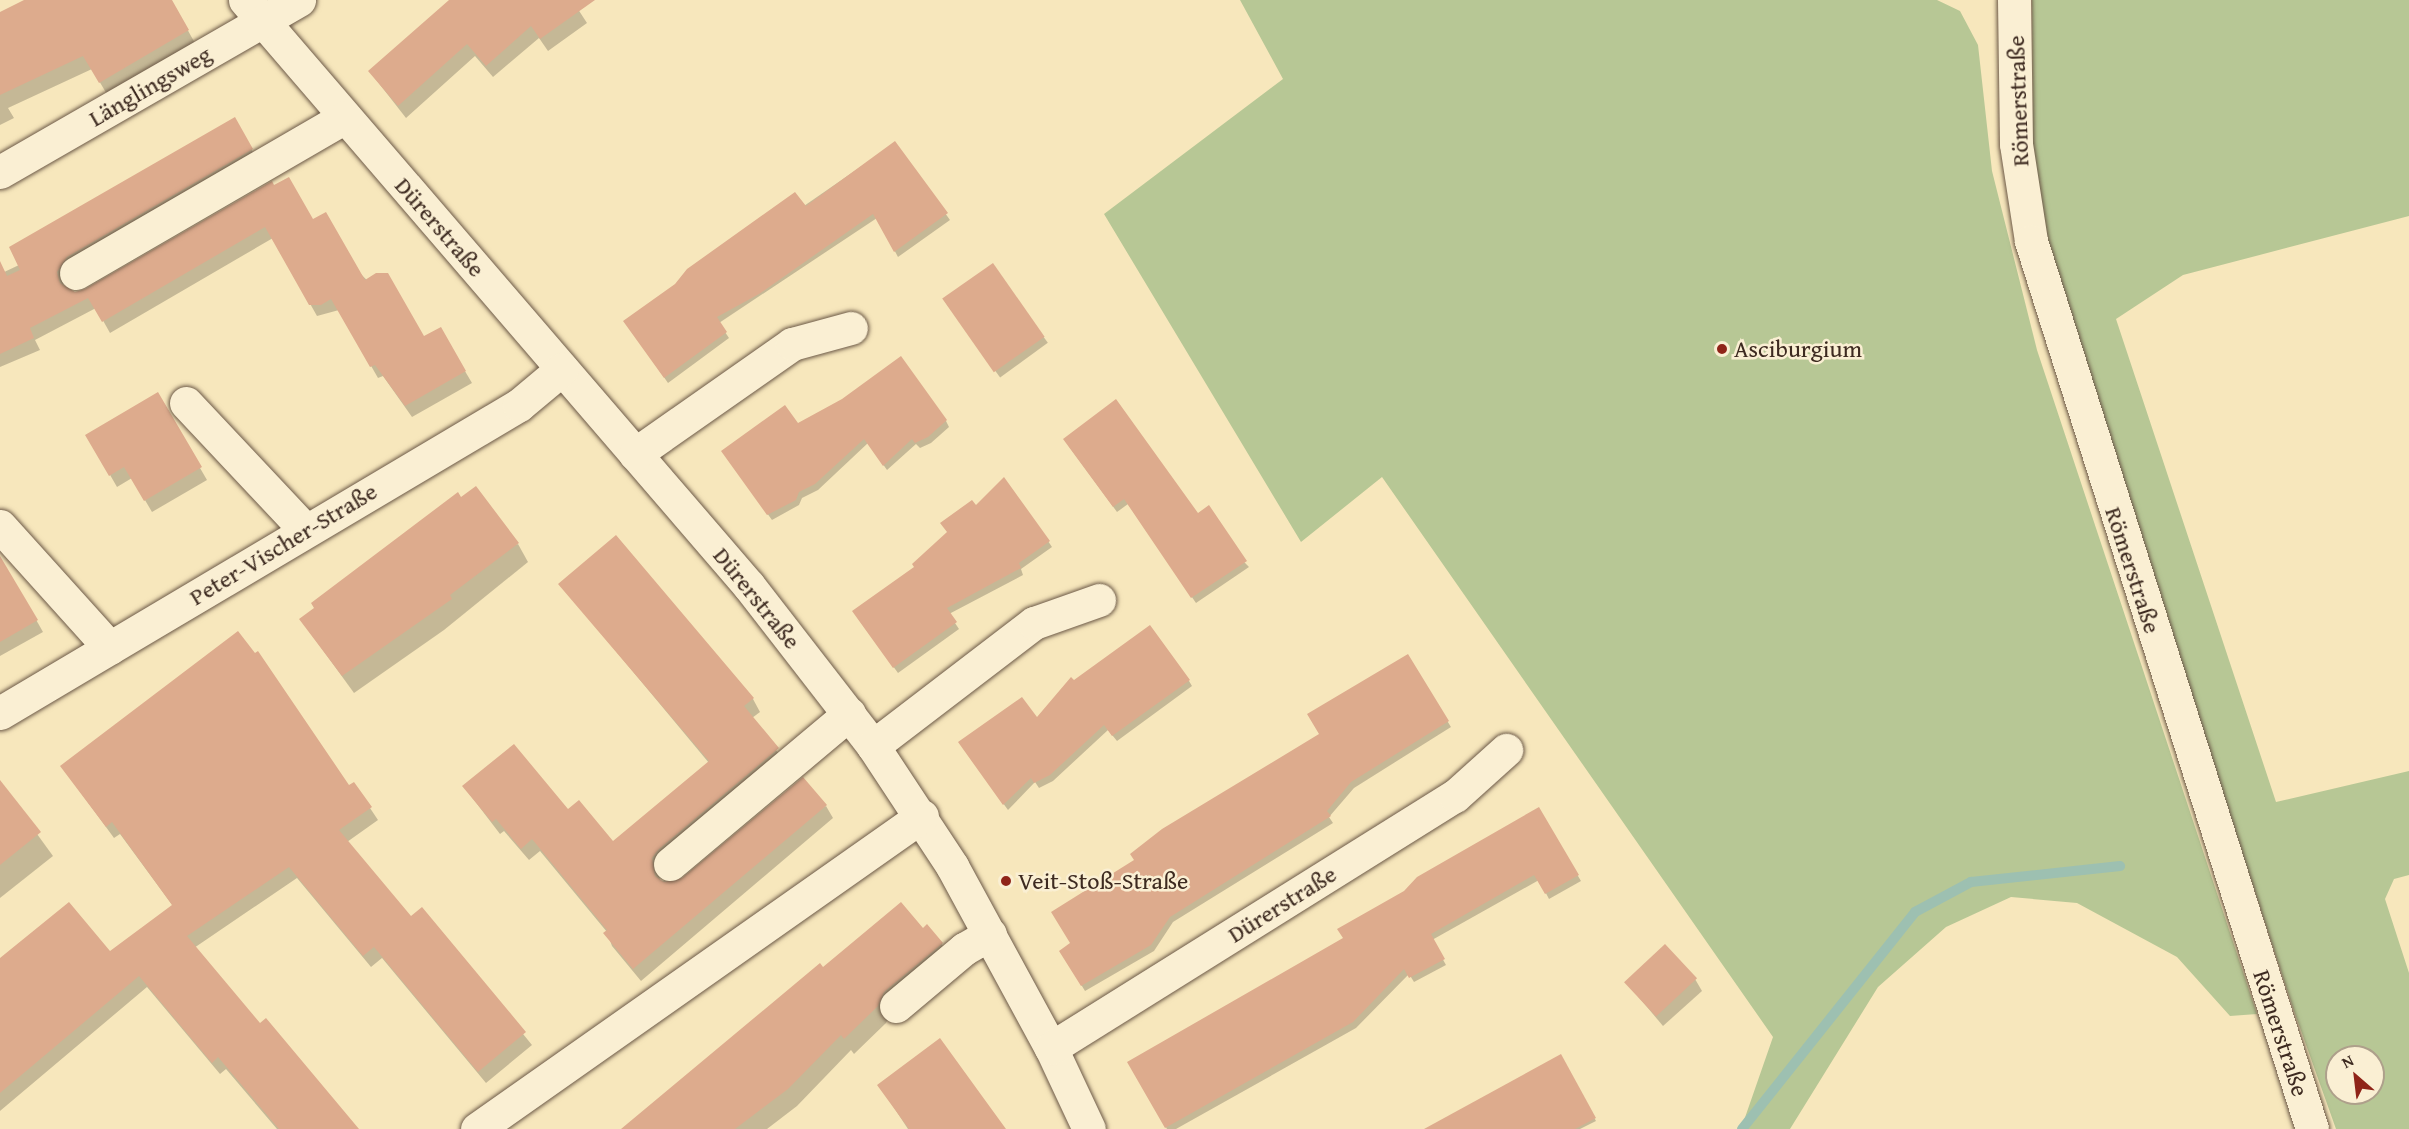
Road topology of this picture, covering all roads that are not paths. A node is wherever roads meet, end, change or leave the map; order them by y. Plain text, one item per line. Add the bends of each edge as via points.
1 (299, 0) edge
2 (2014, 0) edge
3 (254, 11) edge
4 (345, 117) junction
5 (0, 172) edge
6 (76, 273) dead end
7 (851, 327) dead end
8 (562, 369) junction
9 (186, 403) dead end
10 (635, 454) junction
11 (0, 526) edge
12 (306, 531) junction
13 (1099, 600) dead end
14 (110, 648) junction
15 (0, 713) edge
16 (849, 714) junction
17 (873, 746) junction
18 (1506, 750) dead end
19 (922, 816) junction
20 (670, 864) dead end
21 (990, 934) junction
22 (896, 1006) dead end
23 (1051, 1047) junction
24 (477, 1129) edge
25 (1089, 1129) edge
26 (2312, 1129) edge

1 - 3 street, Länglingsweg
2 - 26 street, Römerstraße via 2016,144 2031,241
3 - 4 street, Dürerstraße
3 - 5 street, Länglingsweg
4 - 6 street
4 - 8 street, Dürerstraße
7 - 10 street via 792,344
8 - 10 street, Dürerstraße
8 - 12 street, Peter-Vischer-Straße via 519,405
9 - 12 street
10 - 16 street, Dürerstraße via 749,586
11 - 14 street
12 - 14 street, Peter-Vischer-Straße
13 - 17 street via 1034,623
14 - 15 street, Peter-Vischer-Straße
16 - 17 street, Dürerstraße
16 - 20 street
17 - 19 street, Dürerstraße
18 - 23 street, Dürerstraße via 1455,796
19 - 21 street, Dürerstraße
19 - 24 street
21 - 22 street via 964,949
21 - 23 street, Dürerstraße
23 - 25 street, Dürerstraße

